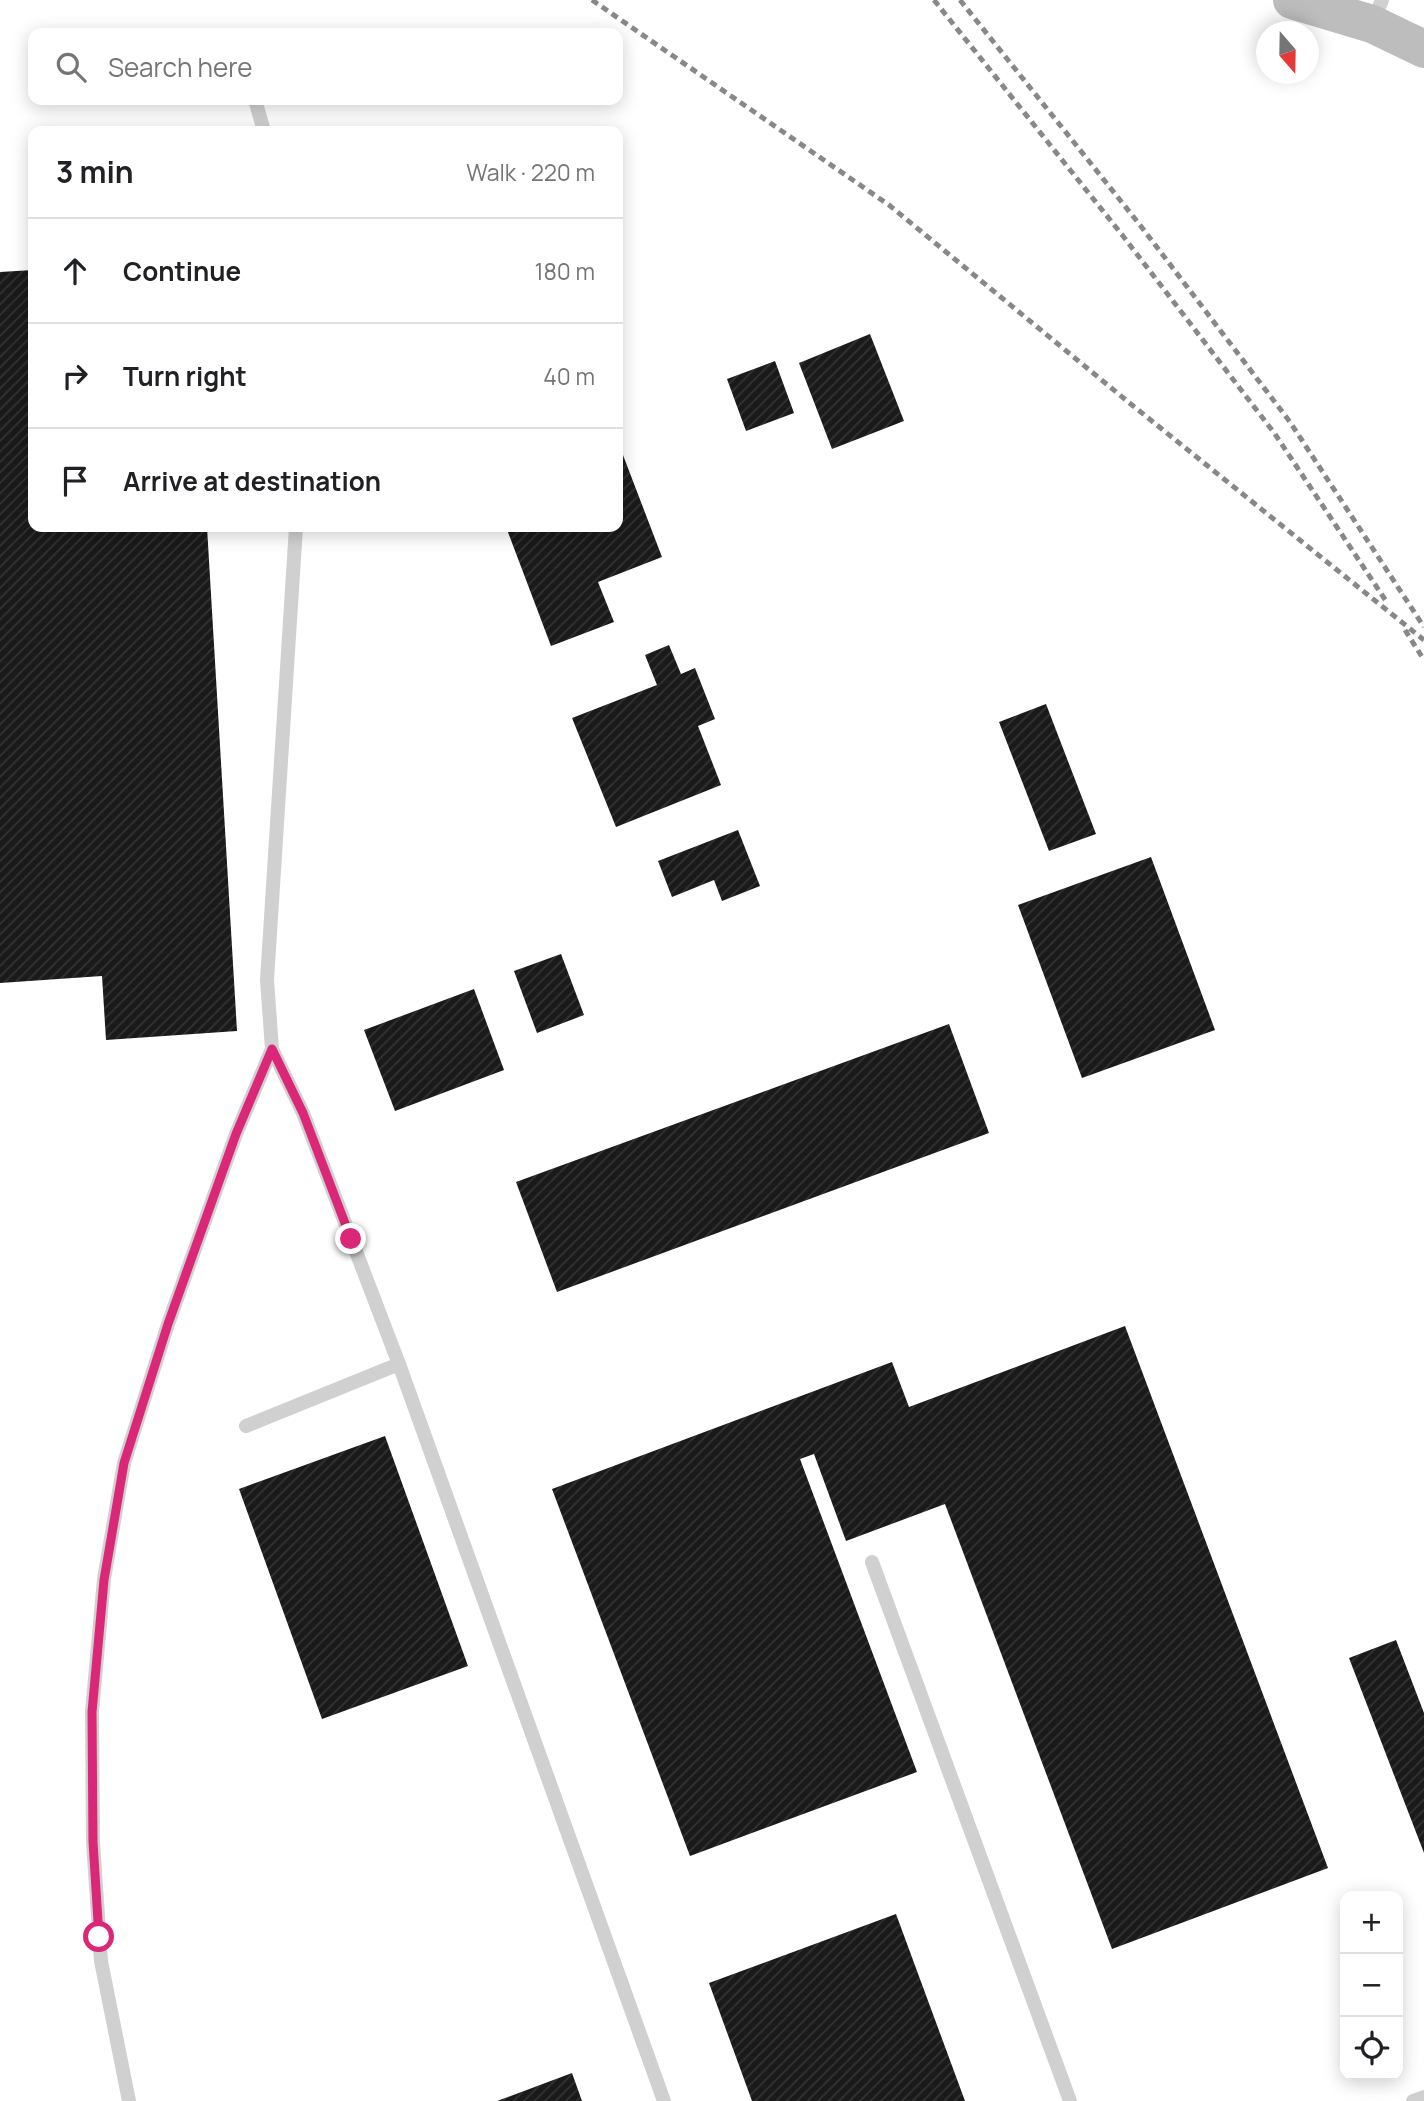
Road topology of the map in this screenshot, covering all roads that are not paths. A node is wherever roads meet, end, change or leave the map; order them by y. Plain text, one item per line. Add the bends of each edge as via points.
1 (1292, 0) edge
2 (1377, 12) edge
3 (1424, 49) edge
4 (256, 105) edge
5 (263, 126) edge
6 (296, 532) edge
7 (272, 1049) junction
8 (399, 1364) junction
9 (246, 1426) dead end
10 (872, 1562) dead end
11 (1424, 2097) edge
12 (129, 2101) edge
13 (664, 2101) edge
14 (1070, 2101) edge
15 (1413, 2101) edge

1 - 2 main road
2 - 3 main road
4 - 5 lane
6 - 7 lane via 267,979
7 - 8 lane via 303,1113
7 - 12 lane via 236,1134 168,1324 124,1463 104,1580 92,1712 93,1842 101,1961
8 - 9 lane
8 - 13 lane
10 - 14 lane
11 - 15 lane

